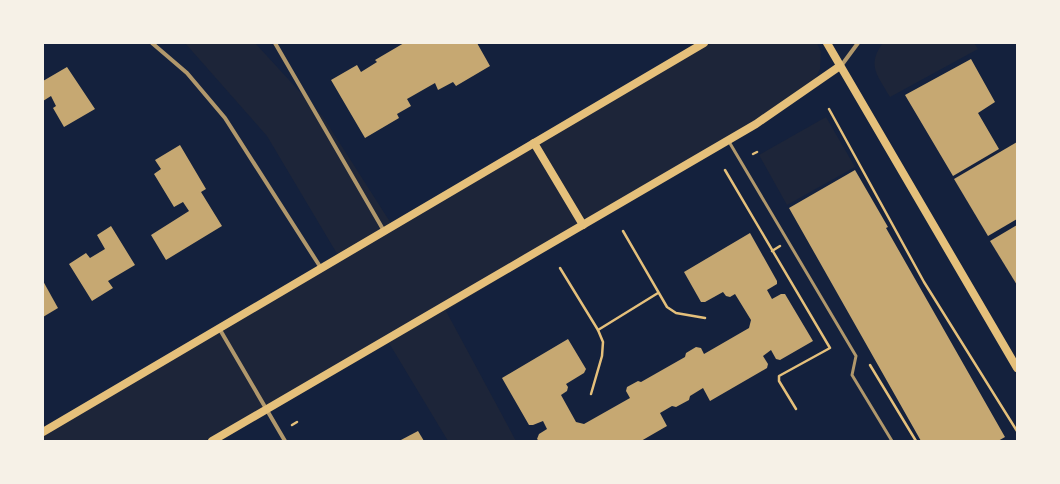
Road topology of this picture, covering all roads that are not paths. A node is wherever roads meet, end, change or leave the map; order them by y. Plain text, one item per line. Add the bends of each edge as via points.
1 (152, 43) edge
2 (275, 43) edge
3 (704, 43) edge
4 (827, 43) edge
5 (858, 43) edge
6 (840, 66) junction
7 (728, 140) junction
8 (534, 143) junction
9 (583, 225) junction
10 (384, 231) junction
11 (322, 268) junction
12 (219, 328) junction
13 (1017, 368) edge
14 (267, 409) junction
15 (43, 432) edge
16 (212, 441) edge
17 (285, 441) edge
18 (892, 441) edge

1 - 11 street via 186,73 225,118
2 - 10 street
3 - 8 main road
4 - 6 main road
5 - 6 street
6 - 7 main road via 756,124
6 - 13 main road
7 - 9 main road
7 - 18 lane via 856,356 852,375
8 - 9 main road
8 - 10 main road
9 - 14 main road
10 - 11 main road
11 - 12 main road
12 - 14 street
12 - 15 main road
14 - 16 main road
14 - 17 street

